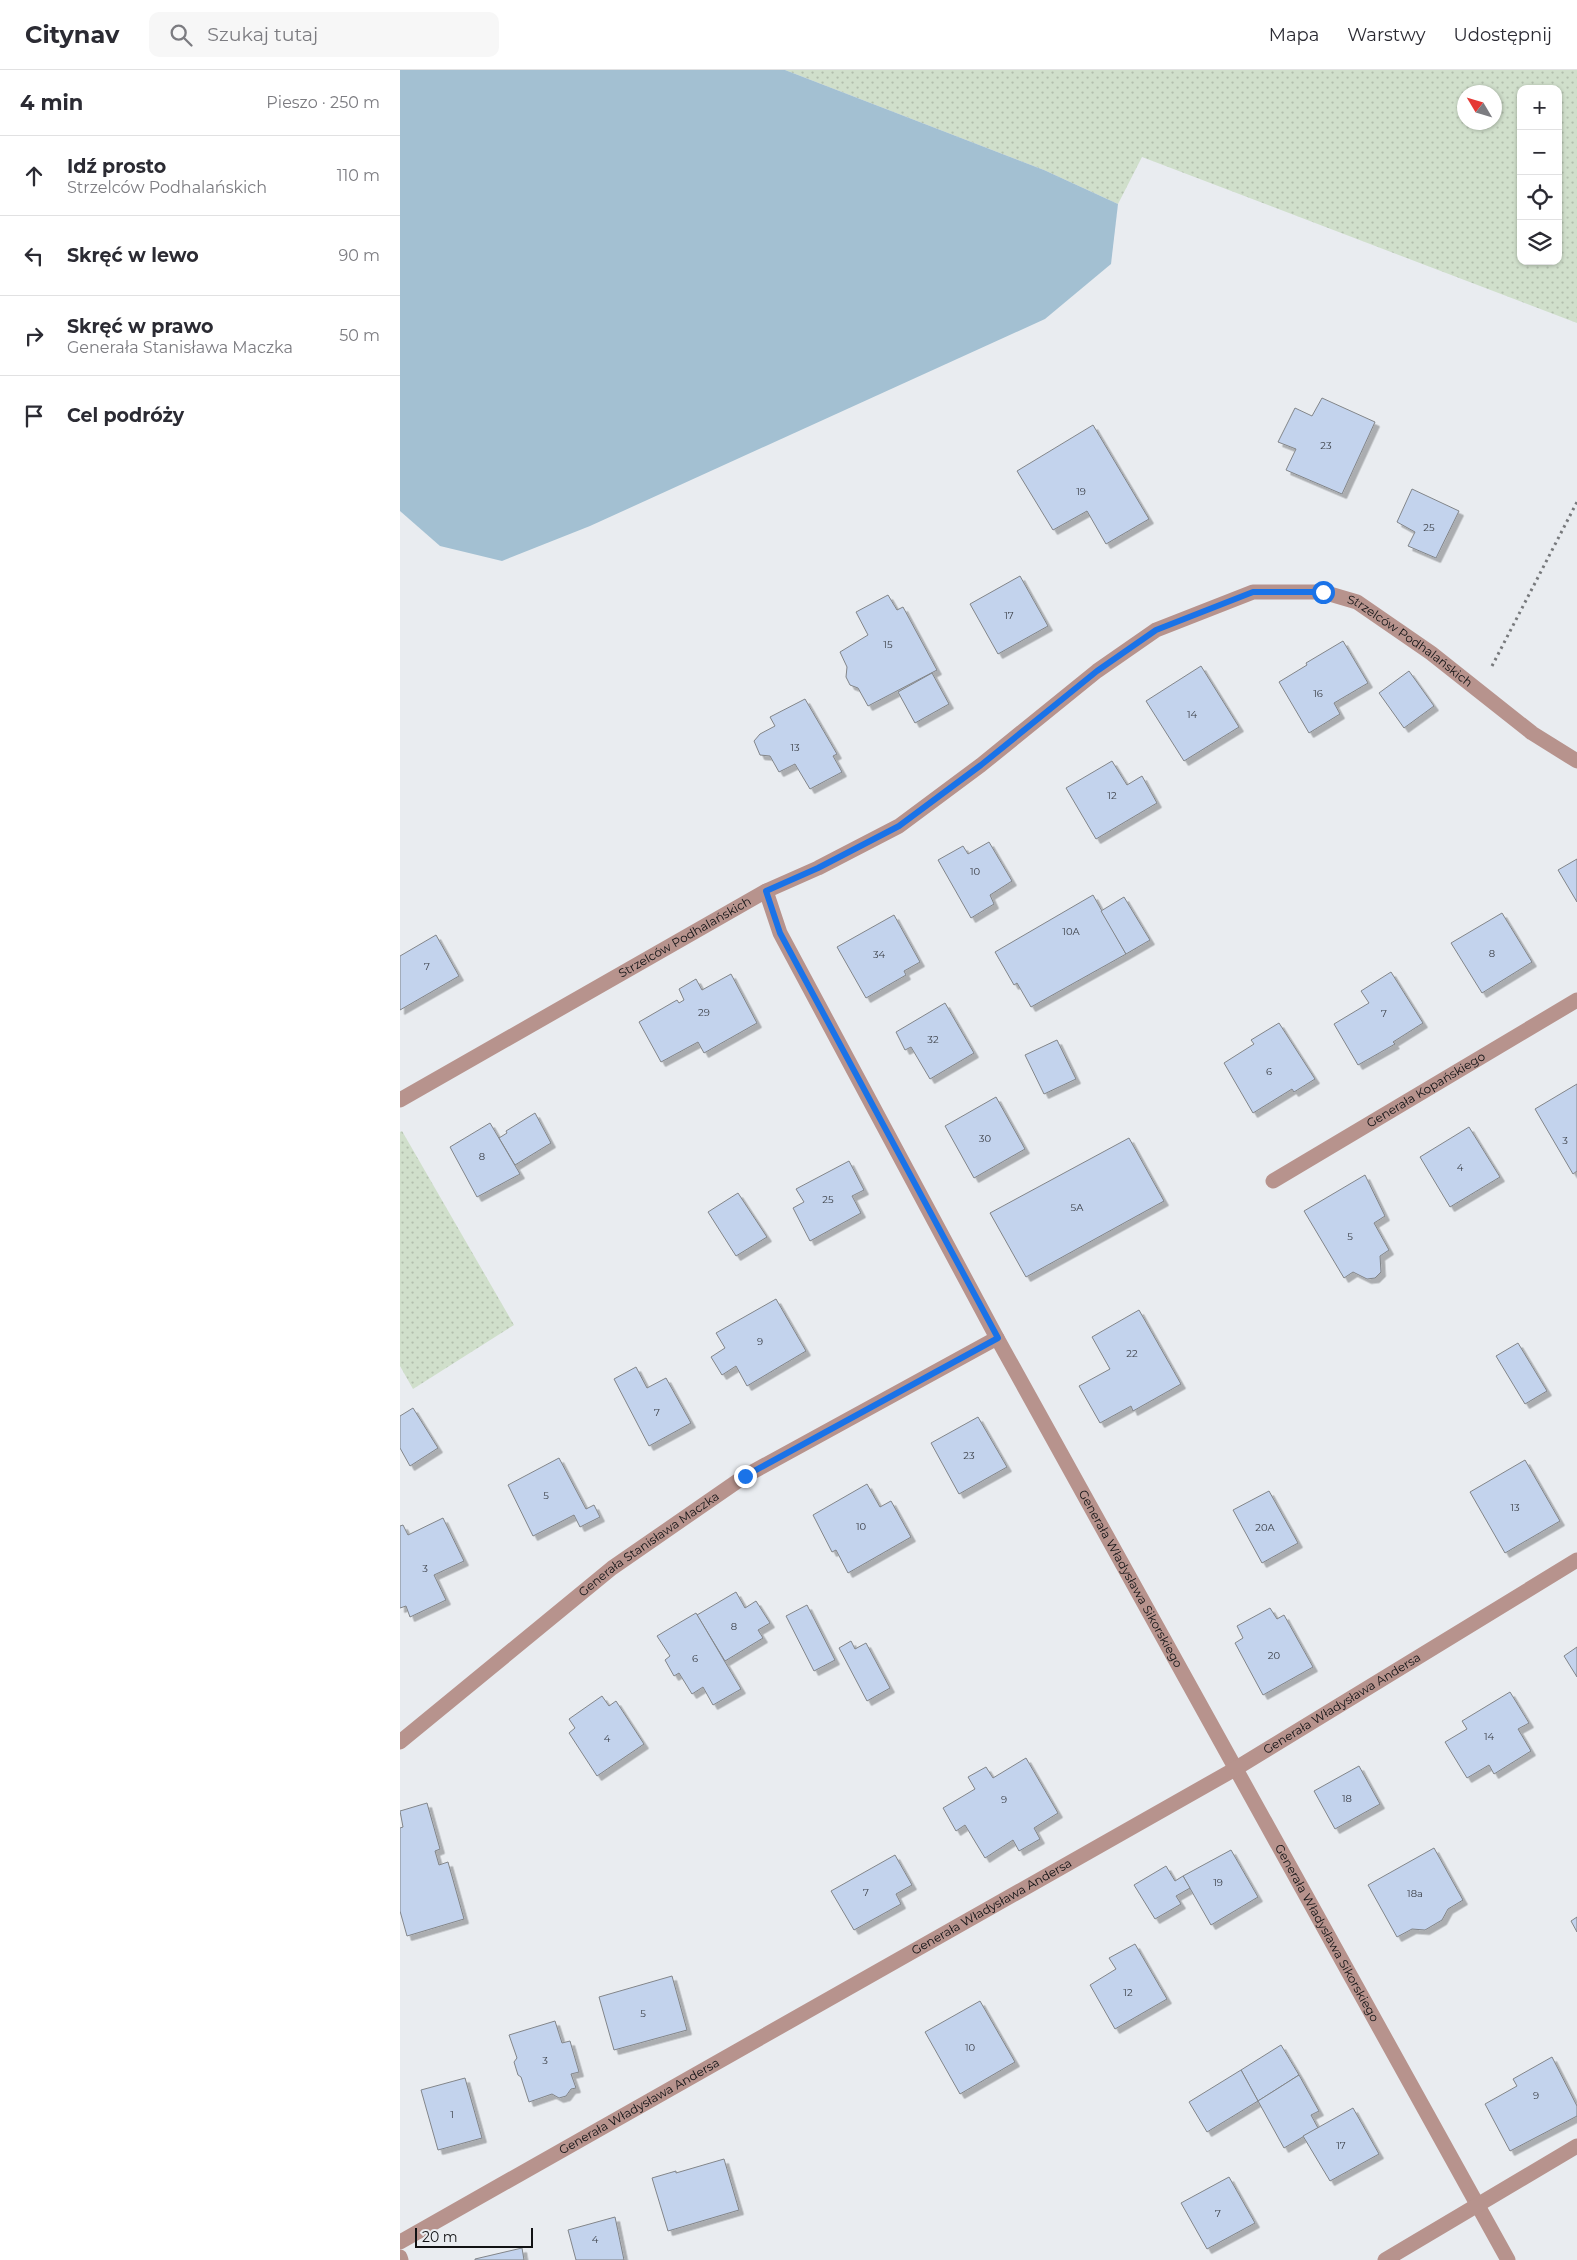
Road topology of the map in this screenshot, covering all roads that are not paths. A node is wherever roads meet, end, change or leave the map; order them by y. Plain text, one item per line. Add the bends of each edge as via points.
1 (1577, 761) edge
2 (766, 891) junction
3 (1577, 1000) edge
4 (400, 1100) edge
5 (1274, 1180) dead end
6 (998, 1338) junction
7 (1577, 1560) edge
8 (400, 1742) edge
9 (1235, 1768) junction
10 (1577, 2146) edge
11 (1477, 2207) junction
12 (400, 2242) edge
13 (1385, 2260) edge
14 (1508, 2260) edge

1 - 2 street, Strzelców Podhalańskich via 1532,733 1431,653 1357,602 1323,592 1253,592 1156,630 1097,671 981,765 899,826
2 - 4 street, Strzelców Podhalańskich
2 - 6 street, Generała Władysława Sikorskiego via 780,933
3 - 5 street, Generała Kopańskiego
6 - 8 street, Generała Stanisława Maczka via 745,1476 612,1568
6 - 9 street, Generała Władysława Sikorskiego
7 - 9 street, Generała Władysława Andersa
9 - 11 street, Generała Władysława Sikorskiego
9 - 12 street, Generała Władysława Andersa
10 - 11 street
11 - 13 street
11 - 14 street, Generała Władysława Sikorskiego

